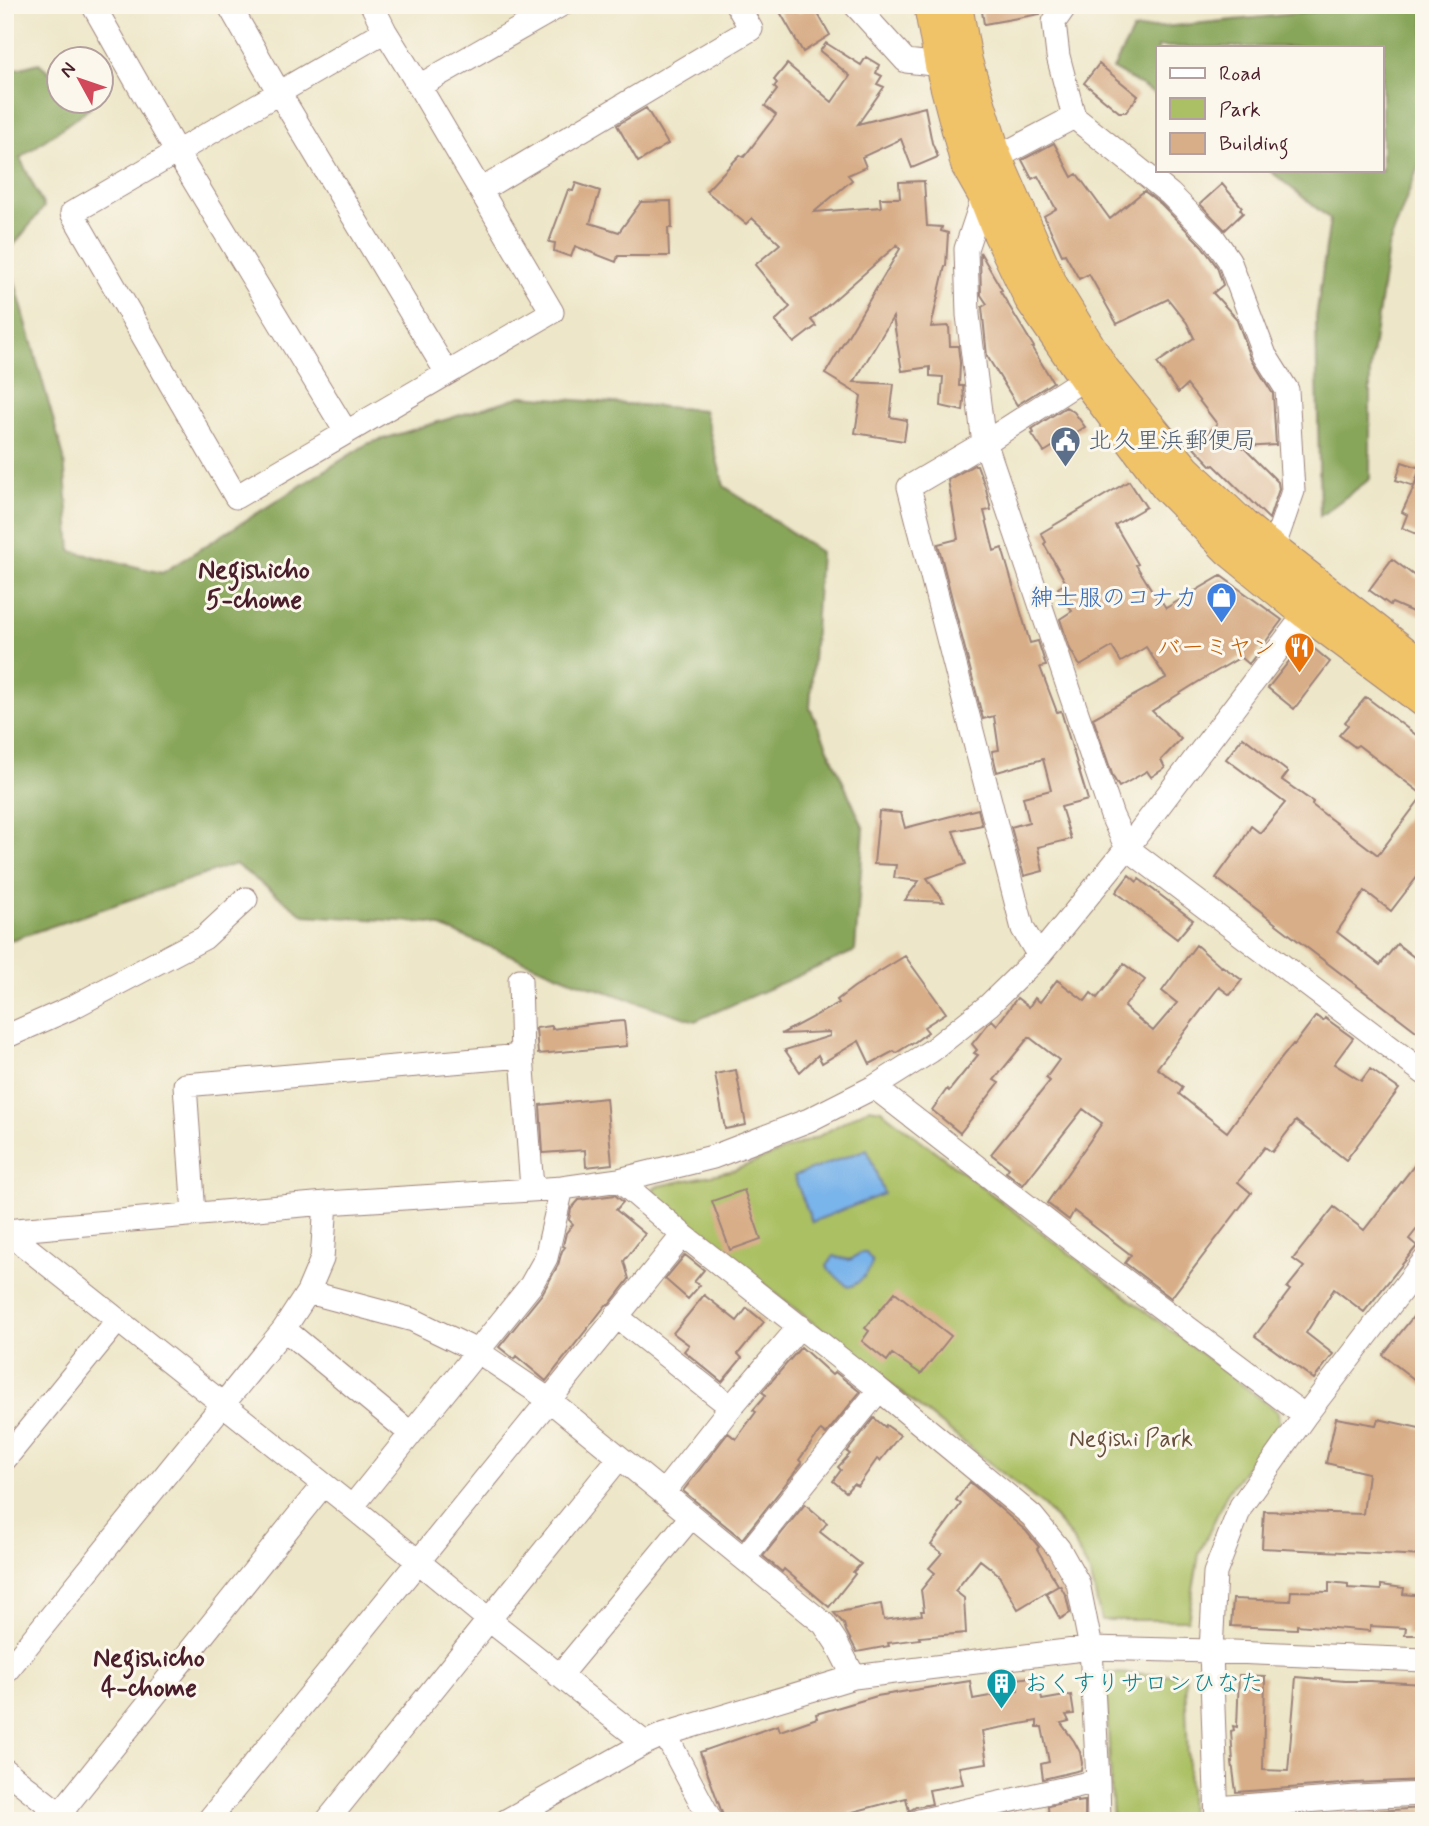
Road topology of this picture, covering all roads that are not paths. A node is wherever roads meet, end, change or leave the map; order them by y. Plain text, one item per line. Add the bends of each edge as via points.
1 (93, 5) edge
2 (229, 5) edge
3 (372, 5) edge
4 (561, 5) edge
5 (737, 5) edge
6 (855, 5) edge
7 (930, 5) edge
8 (956, 5) edge
9 (1066, 5) edge
10 (385, 30) junction
11 (954, 63) junction
12 (419, 86) junction
13 (278, 92) junction
14 (1074, 117) junction
15 (176, 151) junction
16 (996, 158) junction
17 (481, 190) junction
18 (984, 195) junction
19 (447, 373) junction
20 (1085, 377) junction
21 (346, 432) junction
22 (986, 442) junction
23 (1273, 549) junction
24 (1315, 601) junction
25 (1424, 668) edge
26 (1424, 701) edge
27 (1127, 848) junction
28 (246, 898) dead end
29 (1039, 956) junction
30 (520, 980) dead end
31 (5, 1037) edge
32 (522, 1056) junction
33 (1424, 1073) edge
34 (874, 1087) junction
35 (619, 1180) junction
36 (532, 1188) junction
37 (562, 1188) junction
38 (326, 1203) junction
39 (194, 1214) junction
40 (5, 1231) edge
41 (682, 1235) junction
42 (1424, 1261) edge
43 (308, 1292) junction
44 (616, 1316) junction
45 (118, 1320) junction
46 (800, 1326) junction
47 (284, 1329) junction
48 (477, 1351) junction
49 (879, 1390) junction
50 (548, 1399) junction
51 (224, 1405) junction
52 (731, 1407) junction
53 (1305, 1416) junction
54 (410, 1433) junction
55 (620, 1458) junction
56 (5, 1459) edge
57 (323, 1485) junction
58 (663, 1493) junction
59 (352, 1507) junction
60 (691, 1517) junction
61 (744, 1558) junction
62 (418, 1561) junction
63 (488, 1619) junction
64 (1091, 1648) junction
65 (1211, 1651) junction
66 (1424, 1660) edge
67 (5, 1673) edge
68 (559, 1676) junction
69 (854, 1677) junction
70 (655, 1738) junction
71 (5, 1770) edge
72 (1098, 1781) junction
73 (1424, 1794) edge
74 (1217, 1814) edge
75 (61, 1818) edge
76 (208, 1821) edge
77 (327, 1821) edge
78 (506, 1821) edge
79 (712, 1821) edge
80 (919, 1821) edge
81 (1099, 1821) edge

1 - 15 street
2 - 13 street
3 - 10 street
4 - 12 street
5 - 17 street via 751,29
6 - 11 street via 906,61
7 - 11 highway
8 - 11 highway
9 - 14 street via 1054,22
10 - 12 street
10 - 13 street
11 - 16 highway
11 - 18 highway via 967,165
12 - 17 street
13 - 15 street
13 - 19 street
14 - 16 street
14 - 23 street via 1170,194 1229,260 1265,355 1287,390 1293,491
15 - 21 street
15 - 21 street via 72,213 236,497
16 - 23 highway via 1052,286 1103,369 1185,470
17 - 19 street via 552,312
18 - 20 highway via 1030,298
18 - 22 street via 967,249 968,315
19 - 21 street
20 - 22 street
20 - 24 highway via 1166,486 1229,550
22 - 27 street via 1112,816
22 - 29 street via 909,486 1023,929
23 - 24 highway
24 - 25 highway
24 - 26 highway
24 - 27 street
27 - 29 street
27 - 33 street
28 - 31 street via 204,938
29 - 34 street via 989,1005 931,1051
30 - 32 street
32 - 36 street
32 - 39 street via 185,1085
34 - 35 street via 809,1120 712,1157
34 - 53 street
35 - 37 street
35 - 41 street
36 - 37 street
36 - 38 street
37 - 48 street via 546,1258 531,1285
38 - 39 street
38 - 43 street via 322,1259
39 - 40 street
40 - 45 street
41 - 44 street
41 - 46 street
42 - 53 street
43 - 47 street
43 - 48 street via 413,1320
44 - 50 street
44 - 52 street
45 - 51 street
45 - 56 street
46 - 49 street
46 - 52 street
47 - 51 street
47 - 54 street
48 - 50 street
48 - 54 street
49 - 61 street
49 - 64 street via 1032,1516 1059,1549 1078,1583
50 - 55 street
50 - 62 street
51 - 57 street
51 - 67 street
52 - 58 street
53 - 65 street via 1241,1506 1215,1573
54 - 59 street
55 - 58 street
55 - 63 street
57 - 59 street
57 - 75 street
58 - 60 street
59 - 62 street
60 - 61 street
60 - 68 street
61 - 69 street via 824,1623
62 - 63 street
62 - 76 street
63 - 68 street
63 - 77 street
64 - 65 street
64 - 69 street
64 - 72 street
65 - 66 street
65 - 74 street
68 - 70 street
69 - 70 street
70 - 78 street
70 - 79 street
71 - 75 street
72 - 80 street
72 - 81 street
73 - 74 street via 1342,1798

